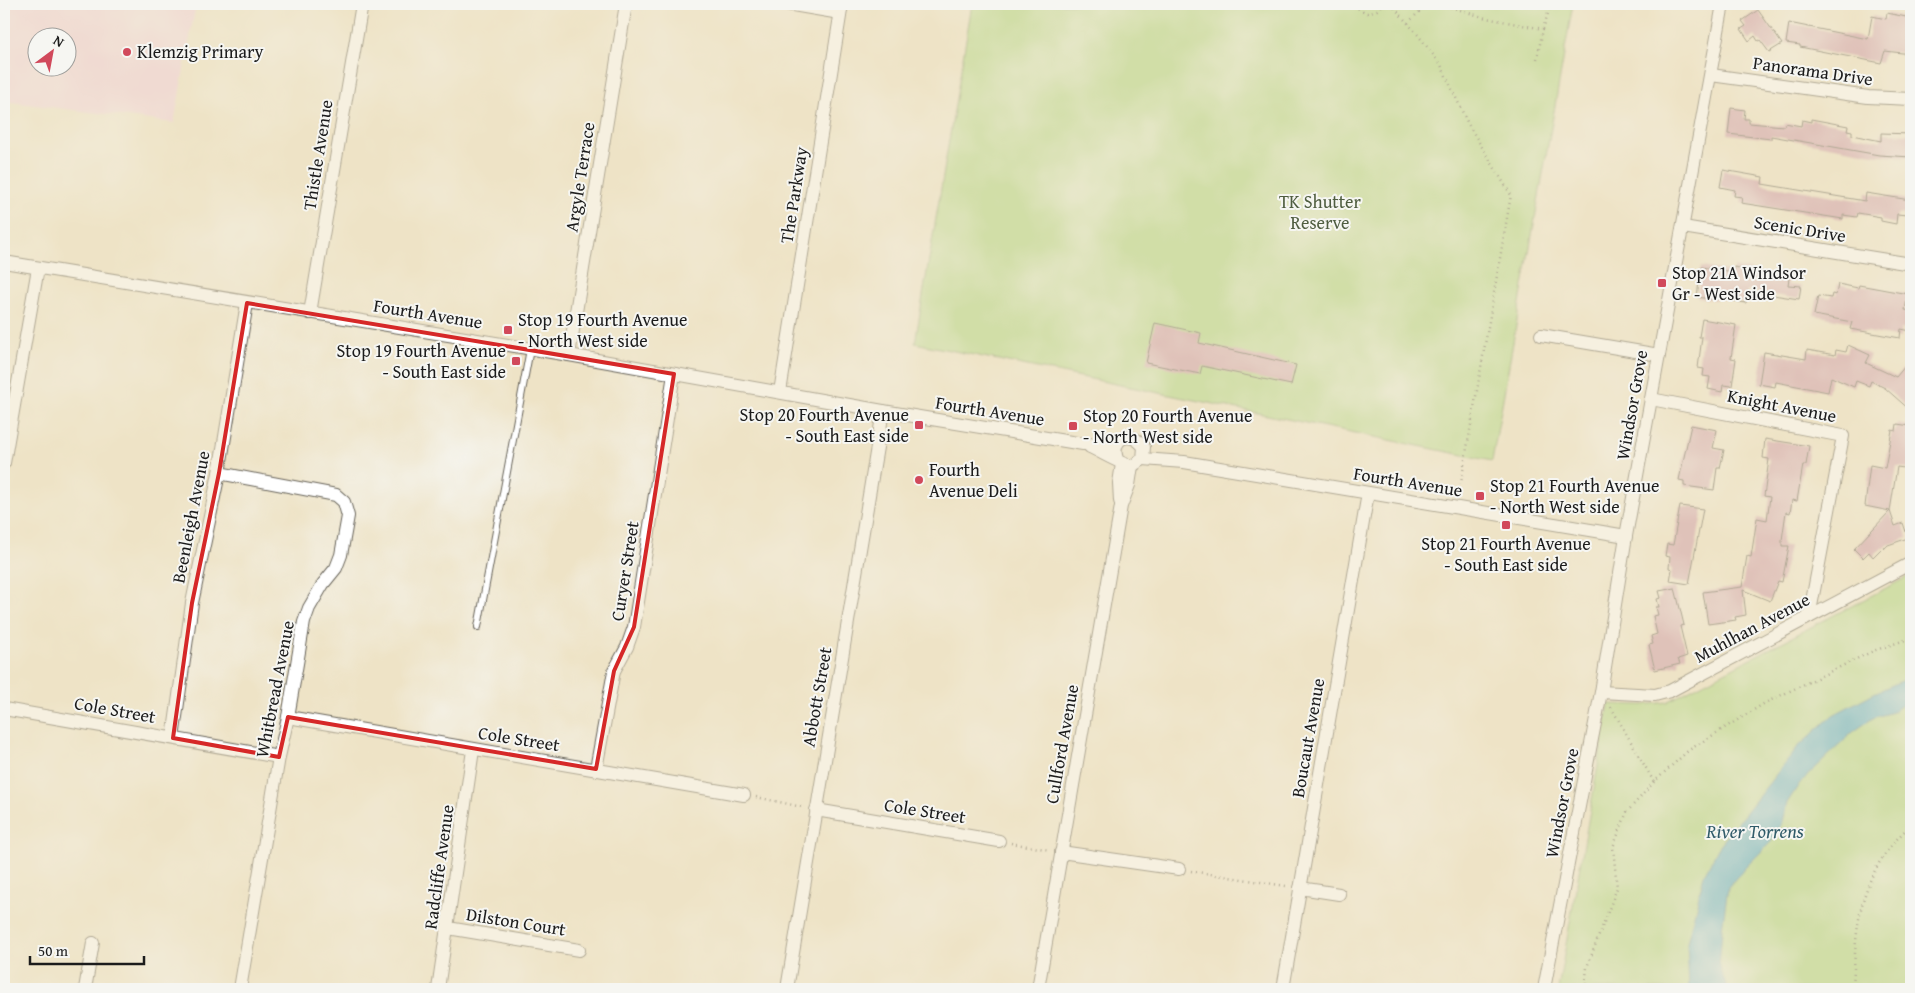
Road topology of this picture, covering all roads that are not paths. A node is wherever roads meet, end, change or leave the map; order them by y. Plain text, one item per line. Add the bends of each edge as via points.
1 (362, 4) edge
2 (626, 4) edge
3 (787, 4) edge
4 (1724, 4) edge
5 (841, 9) edge
6 (1711, 75) junction
7 (1911, 99) edge
8 (1683, 227) junction
9 (4, 262) edge
10 (1911, 264) edge
11 (38, 268) junction
12 (247, 303) junction
13 (310, 313) junction
14 (1541, 336) dead end
15 (530, 349) junction
16 (1659, 355) junction
17 (569, 356) junction
18 (674, 374) junction
19 (780, 392) junction
20 (1651, 399) junction
21 (883, 411) junction
22 (1083, 444) junction
23 (1116, 445) junction
24 (1132, 459) junction
25 (4, 462) edge
26 (219, 473) junction
27 (1368, 493) junction
28 (1626, 536) junction
29 (1911, 563) edge
30 (1809, 617) junction
31 (478, 627) dead end
32 (1601, 692) junction
33 (4, 709) edge
34 (288, 717) junction
35 (173, 738) junction
36 (473, 750) junction
37 (279, 757) junction
38 (596, 769) junction
39 (744, 795) road end
40 (816, 810) junction
41 (1000, 841) road end
42 (1061, 852) junction
43 (1179, 869) road end
44 (1300, 888) junction
45 (1338, 894) dead end
46 (448, 928) junction
47 (93, 943) dead end
48 (580, 950) dead end
49 (85, 989) edge
50 (240, 989) edge
51 (438, 989) edge
52 (787, 989) edge
53 (1038, 989) edge
54 (1284, 989) edge
55 (1544, 989) edge

1 - 13 street, Thistle Avenue
2 - 17 street, Argyle Terrace
3 - 5 street
4 - 6 street, Windsor Grove
5 - 19 street, The Parkway
6 - 7 street, Panorama Drive via 1868,97
6 - 8 street, Windsor Grove
8 - 10 street, Scenic Drive
8 - 16 street, Windsor Grove
9 - 11 street, Fourth Avenue
11 - 12 street, Fourth Avenue
11 - 25 street
12 - 13 street, Fourth Avenue
12 - 26 street, Beenleigh Avenue
13 - 15 street, Fourth Avenue
14 - 16 street
15 - 17 street, Fourth Avenue
15 - 31 lane
16 - 20 street, Windsor Grove
17 - 18 street, Fourth Avenue
18 - 19 street, Fourth Avenue
18 - 38 street, Curyer Street via 634,627 614,671
19 - 21 street, Fourth Avenue
20 - 28 street, Windsor Grove
20 - 30 street, Knight Avenue via 1843,436
21 - 22 street, Fourth Avenue
21 - 40 street, Abbott Street
22 - 23 street, Fourth Avenue
22 - 24 street, Fourth Avenue
23 - 24 street, Cullford Avenue via 1115,452
23 - 24 street, Fourth Avenue via 1125,437 1138,439
24 - 27 street, Fourth Avenue via 1184,462
24 - 42 street, Cullford Avenue via 1129,485 1120,506
26 - 34 street, Whitbread Avenue via 336,494 344,502 348,516 336,568 323,584 304,622
26 - 35 street, Beenleigh Avenue via 192,603
27 - 28 street, Fourth Avenue
27 - 44 street, Boucaut Avenue
28 - 32 street, Windsor Grove
29 - 30 street, Muhlhan Avenue
30 - 32 street, Muhlhan Avenue via 1670,691 1655,696
32 - 55 street, Windsor Grove
33 - 35 street, Cole Street
34 - 36 street, Cole Street
34 - 37 street, Whitbread Avenue
35 - 37 street, Cole Street
36 - 38 street, Cole Street
36 - 46 street, Radcliffe Avenue
37 - 50 street, Whitbread Avenue
38 - 39 street, Cole Street
40 - 41 street, Cole Street
40 - 52 street, Abbott Street
42 - 43 street
42 - 53 street, Cullford Avenue
44 - 45 street
44 - 54 street, Boucaut Avenue
46 - 48 street, Dilston Court
46 - 51 street, Radcliffe Avenue
47 - 49 street

